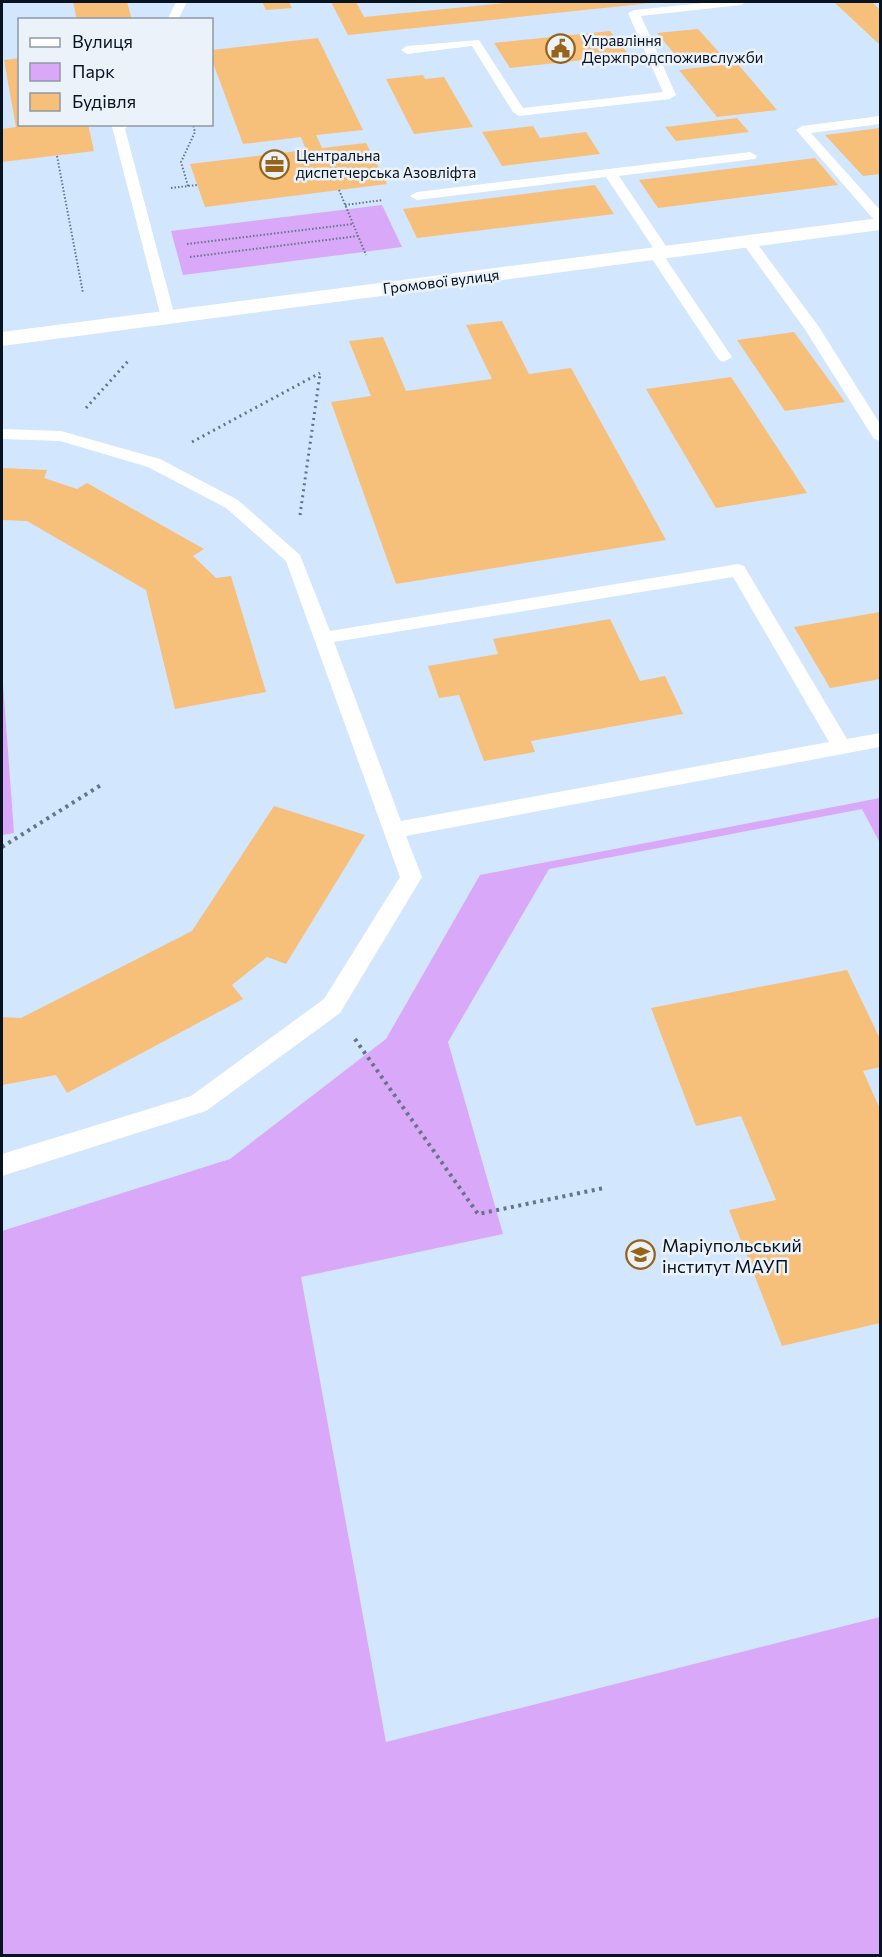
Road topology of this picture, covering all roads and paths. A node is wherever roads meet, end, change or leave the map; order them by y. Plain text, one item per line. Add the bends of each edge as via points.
1 (181, 2) edge
2 (741, 2) edge
3 (173, 18) edge
4 (407, 50) dead end
5 (880, 120) edge
6 (119, 126) edge
7 (194, 126) edge
8 (57, 156) dead end
9 (750, 156) dead end
10 (610, 172) junction
11 (188, 186) dead end
12 (339, 190) dead end
13 (417, 196) dead end
14 (880, 218) edge
15 (353, 224) junction
16 (880, 224) edge
17 (358, 236) junction
18 (748, 241) junction
19 (659, 253) junction
20 (151, 255) junction
21 (369, 261) dead end
22 (84, 297) dead end
23 (168, 317) junction
24 (2, 339) edge
25 (132, 357) dead end
26 (724, 357) dead end
27 (2, 434) edge
28 (61, 436) junction
29 (880, 436) edge
30 (154, 463) junction
31 (294, 559) junction
32 (323, 638) junction
33 (880, 740) edge
34 (842, 747) junction
35 (100, 785) dead end
36 (394, 830) junction
37 (2, 847) edge
38 (332, 1006) junction
39 (2, 1165) edge
40 (604, 1188) dead end

1 - 3 lane
2 - 4 lane via 634,13 670,95 519,112 475,42
5 - 14 lane via 802,130
6 - 20 lane
7 - 11 path via 195,132 181,162
8 - 22 path
9 - 10 lane
10 - 13 lane
10 - 19 lane
12 - 15 path
15 - 17 path
15 - 20 path
16 - 18 street, Громової вулиця
17 - 20 path
17 - 21 path
18 - 19 street, Громової вулиця
18 - 29 lane via 811,327
19 - 23 street, Громової вулиця
19 - 26 lane
20 - 23 lane
23 - 24 street, Громової вулиця
25 - 28 path
27 - 28 lane
28 - 30 lane
30 - 31 lane via 232,504
30 - 31 path via 320,373
31 - 32 lane
32 - 34 lane via 738,570
32 - 36 lane
33 - 34 lane
34 - 36 lane
35 - 37 path
36 - 38 lane via 411,877
38 - 39 lane via 198,1104
38 - 40 path via 478,1214

